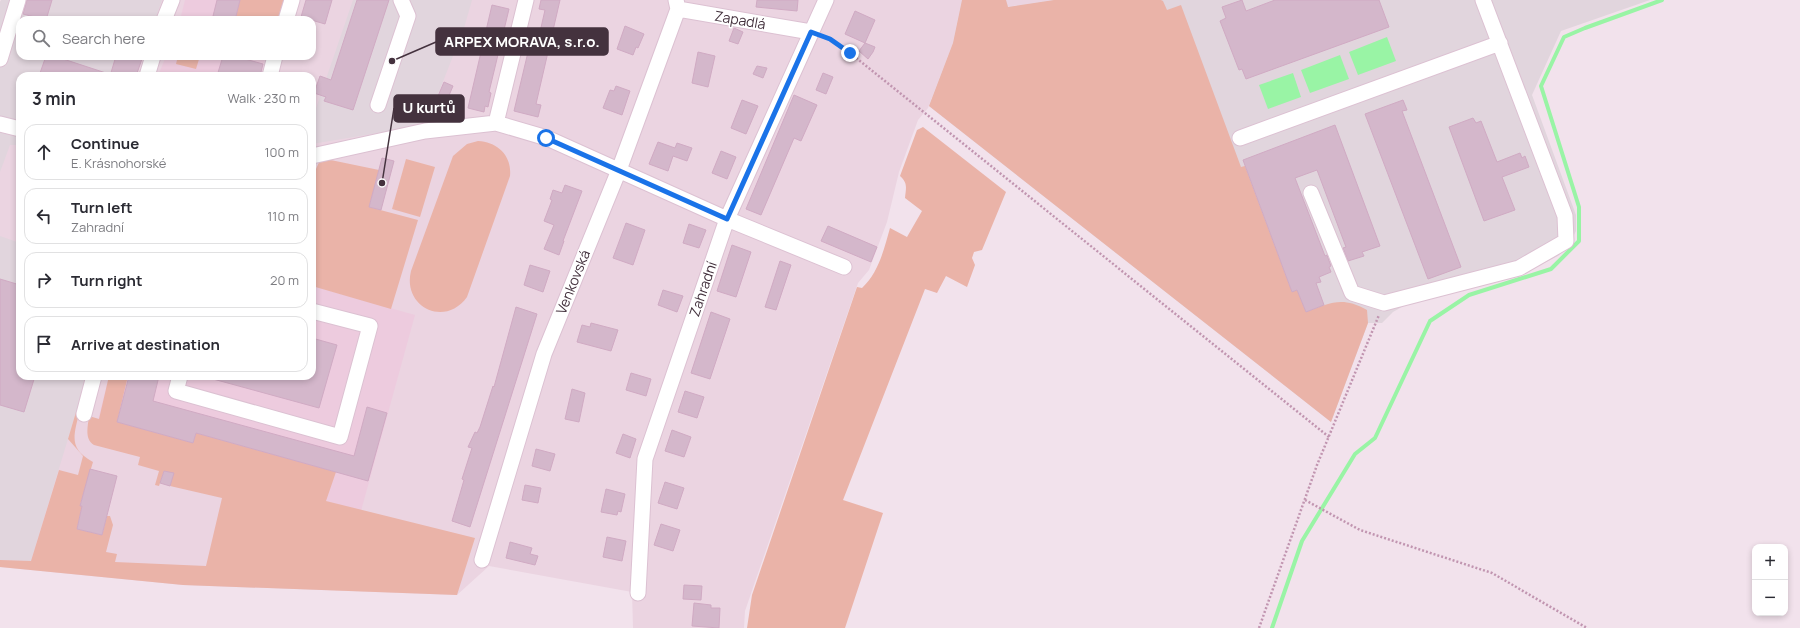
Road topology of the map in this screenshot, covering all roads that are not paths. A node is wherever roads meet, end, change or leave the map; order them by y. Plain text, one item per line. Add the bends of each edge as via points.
1 (18, 0) edge
2 (172, 0) edge
3 (292, 0) edge
4 (401, 0) edge
5 (526, 0) edge
6 (826, 0) edge
7 (1483, 0) edge
8 (677, 5) edge
9 (166, 16) edge
10 (287, 16) edge
11 (811, 32) junction
12 (1500, 43) junction
13 (0, 59) edge
14 (152, 60) edge
15 (274, 60) edge
16 (148, 72) edge
17 (271, 72) edge
18 (378, 105) dead end
19 (0, 124) edge
20 (496, 124) junction
21 (16, 128) edge
22 (1240, 138) dead end
23 (316, 155) edge
24 (619, 170) junction
25 (1311, 193) dead end
26 (727, 219) junction
27 (844, 267) dead end
28 (316, 312) edge
29 (93, 380) edge
30 (179, 380) edge
31 (84, 414) dead end
32 (482, 560) dead end
33 (638, 593) dead end

1 - 13 street
2 - 9 street
3 - 10 street
4 - 18 street via 408,16
5 - 20 street
6 - 11 street, Zahradní
7 - 12 street
8 - 11 street, Zapadlá
8 - 24 street, Venkovská
11 - 26 street, Zahradní
12 - 22 street
12 - 25 street via 1565,216 1566,241 1519,268 1384,303 1352,293
14 - 16 street
15 - 17 street
19 - 21 street
20 - 23 street via 425,131
20 - 24 street via 546,138
24 - 26 street
24 - 32 street, Venkovská via 544,354
26 - 27 street
26 - 33 street, Zahradní via 645,458
28 - 30 street via 370,326 340,437 176,391
29 - 31 street

